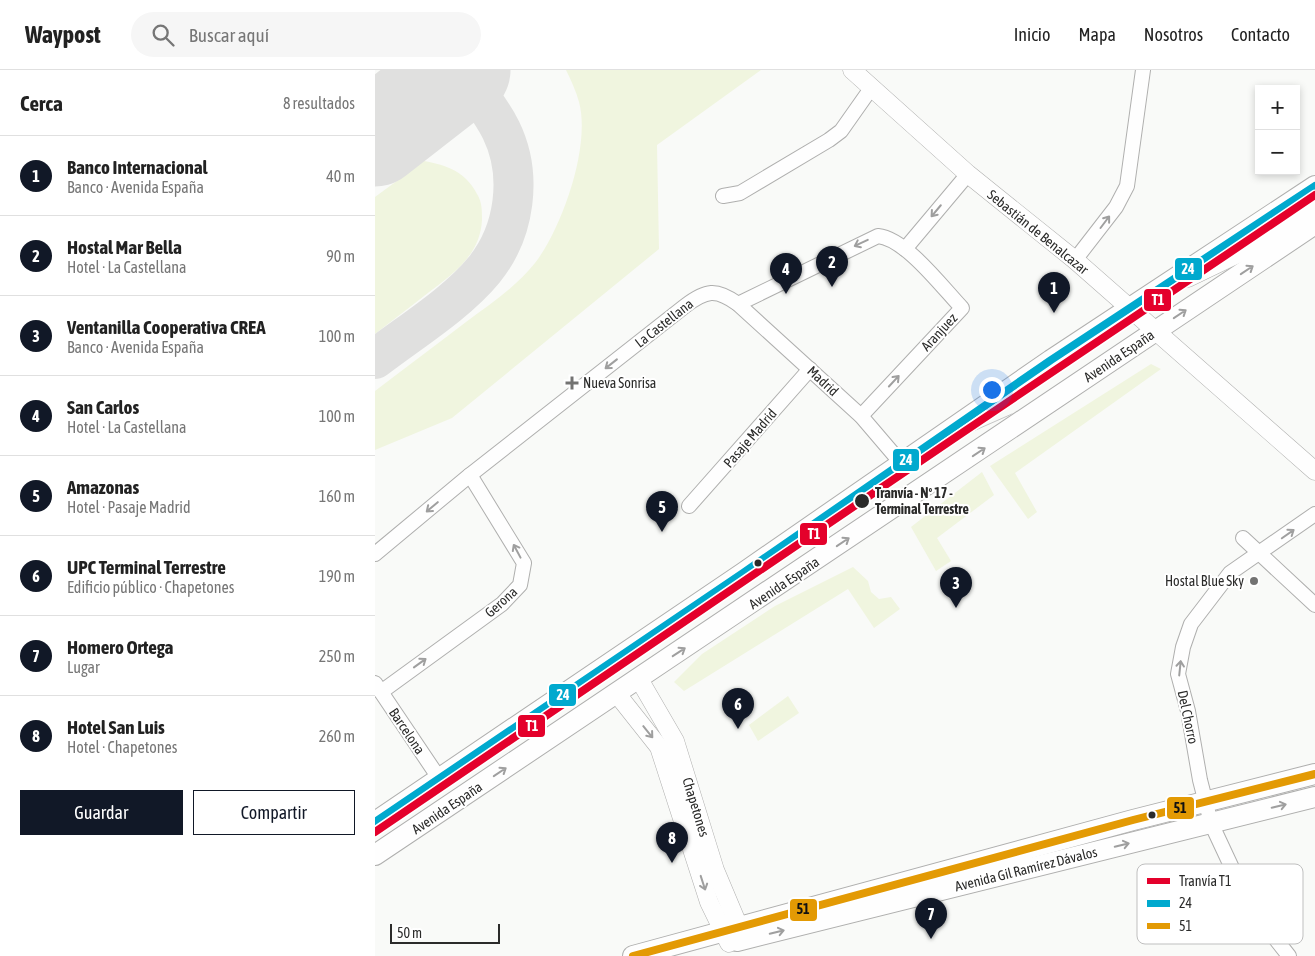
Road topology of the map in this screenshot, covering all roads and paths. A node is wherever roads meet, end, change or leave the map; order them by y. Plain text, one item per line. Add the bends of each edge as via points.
1 (852, 70) edge
2 (1143, 70) edge
3 (873, 87) junction
4 (968, 174) junction
5 (1315, 186) edge
6 (723, 196) dead end
7 (1315, 204) edge
8 (1315, 224) edge
9 (905, 248) junction
10 (1075, 260) junction
11 (1148, 297) junction
12 (738, 304) junction
13 (1129, 310) junction
14 (1155, 331) junction
15 (810, 369) junction
16 (861, 416) junction
17 (902, 464) junction
18 (1315, 472) edge
19 (470, 476) junction
20 (689, 506) dead end
21 (1315, 514) edge
22 (1243, 538) dead end
23 (375, 554) edge
24 (1259, 554) junction
25 (1315, 605) edge
26 (639, 679) junction
27 (378, 687) edge
28 (617, 694) junction
29 (1315, 774) edge
30 (439, 778) junction
31 (1315, 798) edge
32 (1205, 801) junction
33 (375, 822) edge
34 (1211, 823) junction
35 (375, 855) edge
36 (1230, 864) edge
37 (734, 936) junction
38 (1280, 944) edge
39 (646, 954) edge
40 (679, 956) edge
41 (1289, 956) edge

1 - 3 street, Sebastián de Benalcazar
10 -> 2 street via 1116,207 1127,186
3 - 4 street, Sebastián de Benalcazar
3 - 6 street via 841,131 829,140 740,193
4 -> 9 street
4 - 10 street, Sebastián de Benalcazar
5 - 11 main road, Avenida España
7 - 11 street, Avenida España via 1244,251
14 -> 8 main road, Avenida España
9 -> 12 street via 878,236
16 -> 9 street, Aranjuez via 962,308
10 - 13 street, Sebastián de Benalcazar
11 - 13 main road, Avenida España
12 - 15 street, Madrid
12 -> 19 street, La Castellana via 725,295 712,292 698,296
13 - 14 street, Sebastián de Benalcazar
13 - 17 main road, Avenida España via 943,433
14 - 18 street, Sebastián de Benalcazar
26 -> 14 main road, Avenida España
15 - 16 street, Madrid
15 - 20 street, Pasaje Madrid
16 - 17 street, Madrid
17 - 30 main road, Avenida España
19 -> 23 street, La Castellana
27 -> 19 street, Gerona via 502,604 520,585 523,563
24 -> 21 street, Del Chorro
22 - 24 street
24 - 25 street
32 -> 24 street, Del Chorro via 1178,674 1183,647 1191,624 1230,573
26 - 28 main road, Avenida España
26 - 37 street, Chapetones via 675,741
27 - 30 street, Barcelona
35 -> 28 main road, Avenida España
28 -> 37 street, Chapetones via 659,747 709,902
29 - 32 main road, Avenida Gil Ramírez Dávalos
30 - 33 main road, Avenida España
34 -> 31 main road, Avenida Gil Ramírez Dávalos
32 - 34 street, Del Chorro
32 - 37 main road, Avenida Gil Ramírez Dávalos
34 - 36 street, Del Chorro
37 -> 34 main road, Avenida Gil Ramírez Dávalos
37 - 39 main road, Avenida Gil Ramírez Dávalos
37 - 40 main road, Avenida Gil Ramírez Dávalos
38 - 41 street, Del Chorro

